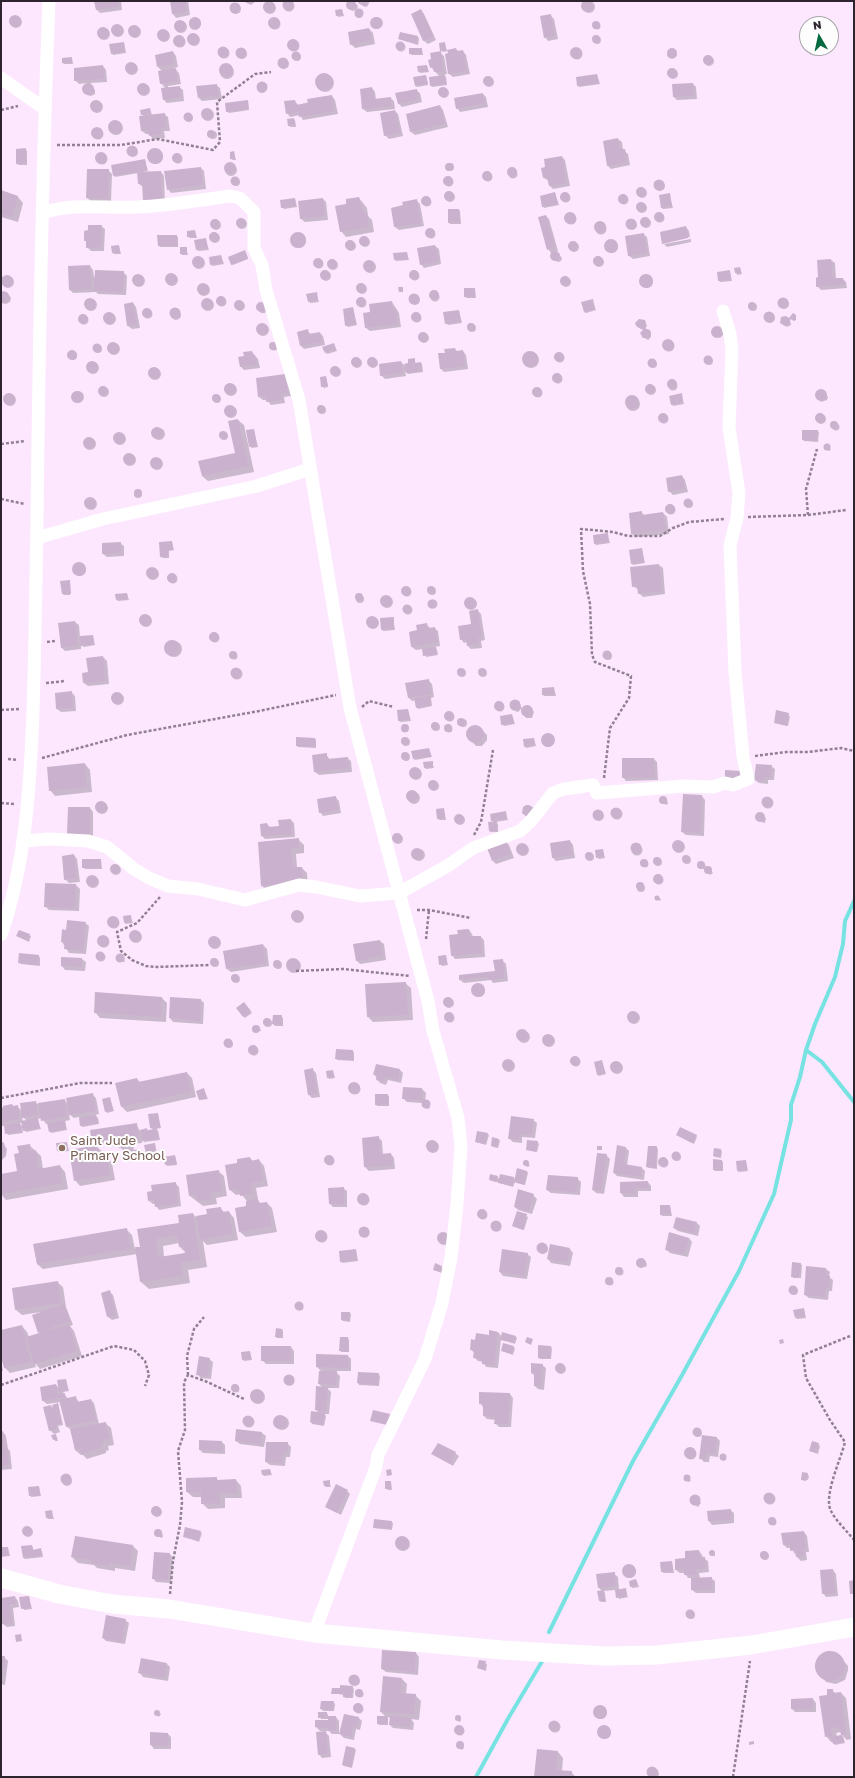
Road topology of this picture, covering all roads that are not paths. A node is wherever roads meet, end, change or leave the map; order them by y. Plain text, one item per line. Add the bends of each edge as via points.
1 (49, 1) edge
2 (1, 78) edge
3 (45, 109) junction
4 (43, 213) junction
5 (723, 311) dead end
6 (310, 469) junction
7 (37, 538) junction
8 (24, 841) junction
9 (399, 893) junction
10 (1, 935) edge
11 (1, 1578) edge
12 (854, 1628) edge
13 (314, 1633) junction

1 - 3 street
2 - 3 street
3 - 4 street
4 - 6 street via 53,209 95,206 138,207 230,196 240,198 254,212 254,248 262,266 298,400
4 - 7 street
5 - 9 street via 732,349 729,428 739,493 737,518 730,545 735,672 743,757 748,780 733,785 725,783 713,786 597,793 593,785 557,791 520,831 473,848 449,865
6 - 7 street via 257,486 103,519
6 - 9 street via 347,692
7 - 8 street via 31,761
8 - 9 street via 88,841 107,847 139,872 168,886 198,889 245,900 299,886 360,896
8 - 10 street via 16,883
9 - 13 street via 428,1001 433,1031 458,1118 460,1147 451,1258 442,1303 425,1359 378,1455 376,1467
11 - 13 street via 59,1594 112,1604 169,1609
12 - 13 street via 751,1645 657,1655 604,1656 502,1650

